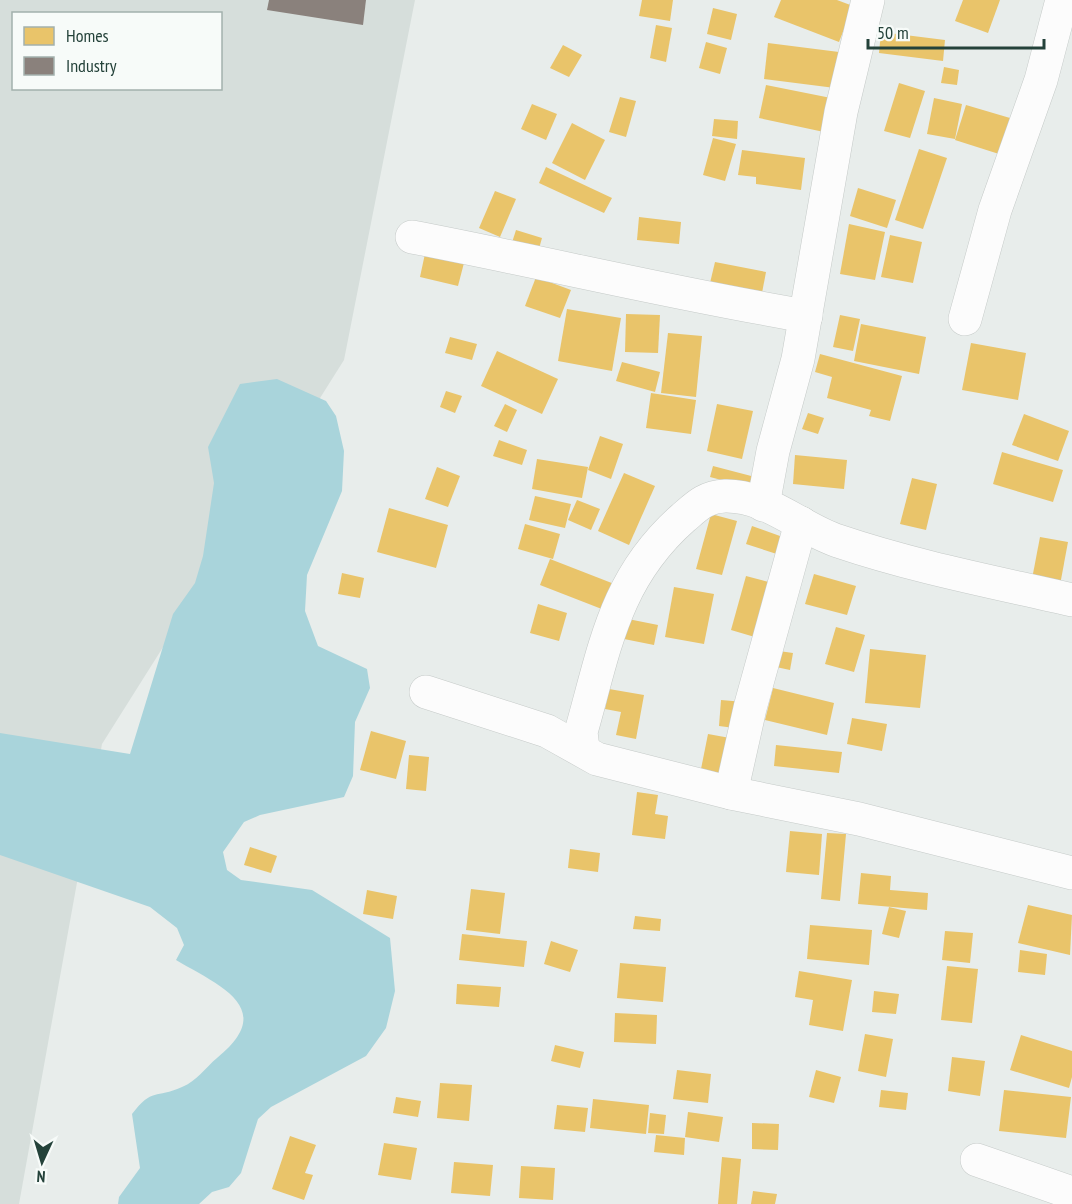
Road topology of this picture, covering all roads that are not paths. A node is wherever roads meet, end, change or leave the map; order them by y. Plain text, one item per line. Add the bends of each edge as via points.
1 (868, 0) edge
2 (1062, 0) edge
3 (412, 237) dead end
4 (806, 316) junction
5 (965, 319) dead end
6 (763, 504) junction
7 (801, 523) junction
8 (1072, 600) edge
9 (426, 692) dead end
10 (583, 749) junction
11 (731, 793) junction
12 (1072, 874) edge
13 (977, 1160) dead end
14 (1072, 1193) edge

1 - 4 street via 841,112
2 - 5 street via 1041,80 995,210
3 - 4 street
4 - 6 street
6 - 7 street
6 - 10 street via 727,496 703,500 660,538 641,562 611,626 581,732
7 - 8 street via 832,539 897,561
7 - 11 street
9 - 10 street via 547,731
10 - 11 street via 597,759
11 - 12 street via 859,819
13 - 14 street

